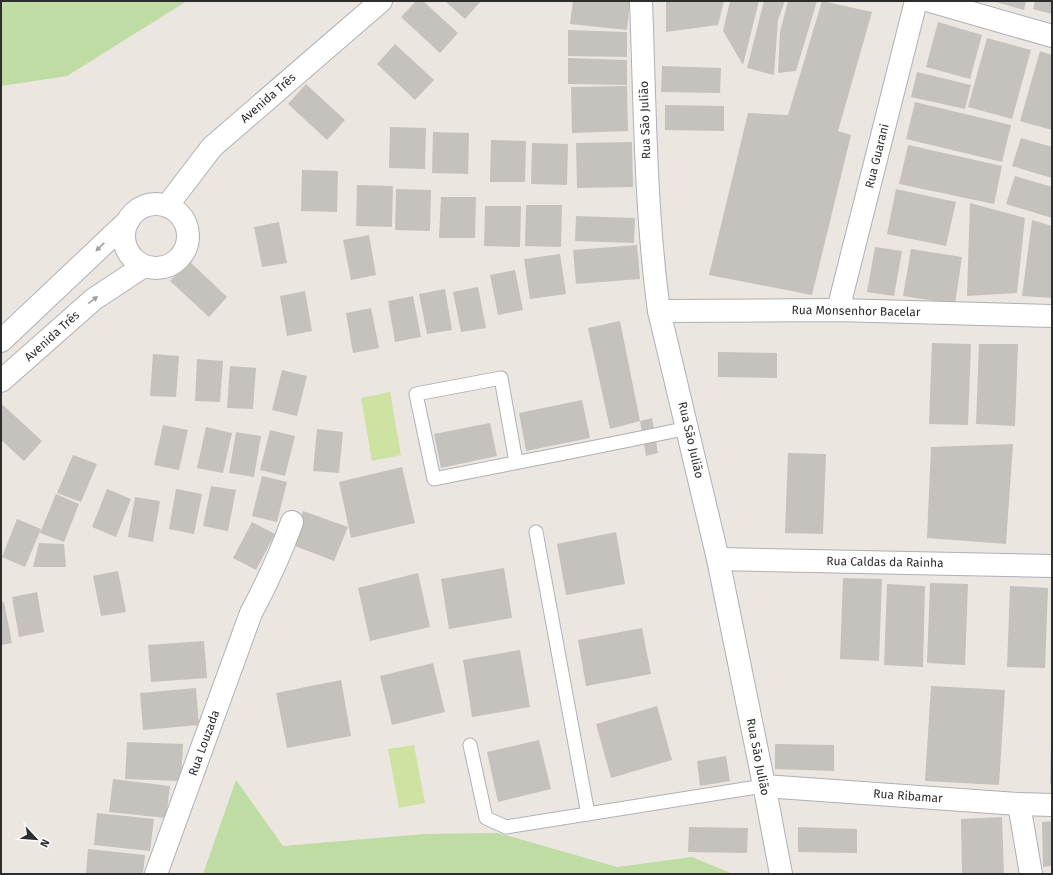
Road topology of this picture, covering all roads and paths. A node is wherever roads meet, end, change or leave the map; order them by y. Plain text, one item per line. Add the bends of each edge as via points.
1 (382, 1) edge
2 (641, 1) edge
3 (916, 1) edge
4 (930, 1) edge
5 (1052, 36) edge
6 (167, 206) junction
7 (128, 221) junction
8 (144, 266) junction
9 (659, 310) junction
10 (838, 310) junction
11 (1052, 316) edge
12 (1, 341) edge
13 (1, 381) edge
14 (688, 428) junction
15 (516, 462) junction
16 (292, 522) dead end
17 (536, 532) dead end
18 (718, 559) junction
19 (1052, 566) edge
20 (470, 745) dead end
21 (764, 786) junction
22 (1019, 804) junction
23 (1052, 805) edge
24 (588, 814) junction
25 (156, 874) edge
26 (781, 874) edge
27 (1031, 874) edge

1 - 6 street, Avenida Três via 212,147
2 - 9 street, Rua São Julião via 648,200
3 - 10 street, Rua Guarani
4 - 5 street
6 - 7 street via 145,206 132,214
6 - 8 street via 182,217 187,226 186,247 181,256 169,265 154,268
7 - 8 street via 124,231 126,247 134,260
7 -> 12 street
13 -> 8 street, Avenida Três via 94,299
9 - 10 street, Rua Monsenhor Bacelar
9 - 14 street, Rua São Julião
10 - 11 street, Rua Monsenhor Bacelar
14 - 15 lane
14 - 18 street, Rua São Julião
15 - 15 lane via 434,479 416,394 501,378
16 - 25 street, Rua Louzada via 269,579 251,613
17 - 24 lane
18 - 19 street, Rua Caldas da Rainha
18 - 21 street, Rua São Julião
20 - 24 lane via 486,818 506,827
21 - 22 street, Rua Ribamar
21 - 24 lane
21 - 26 street, Rua São Julião
22 - 23 street, Rua Ribamar
22 - 27 street

